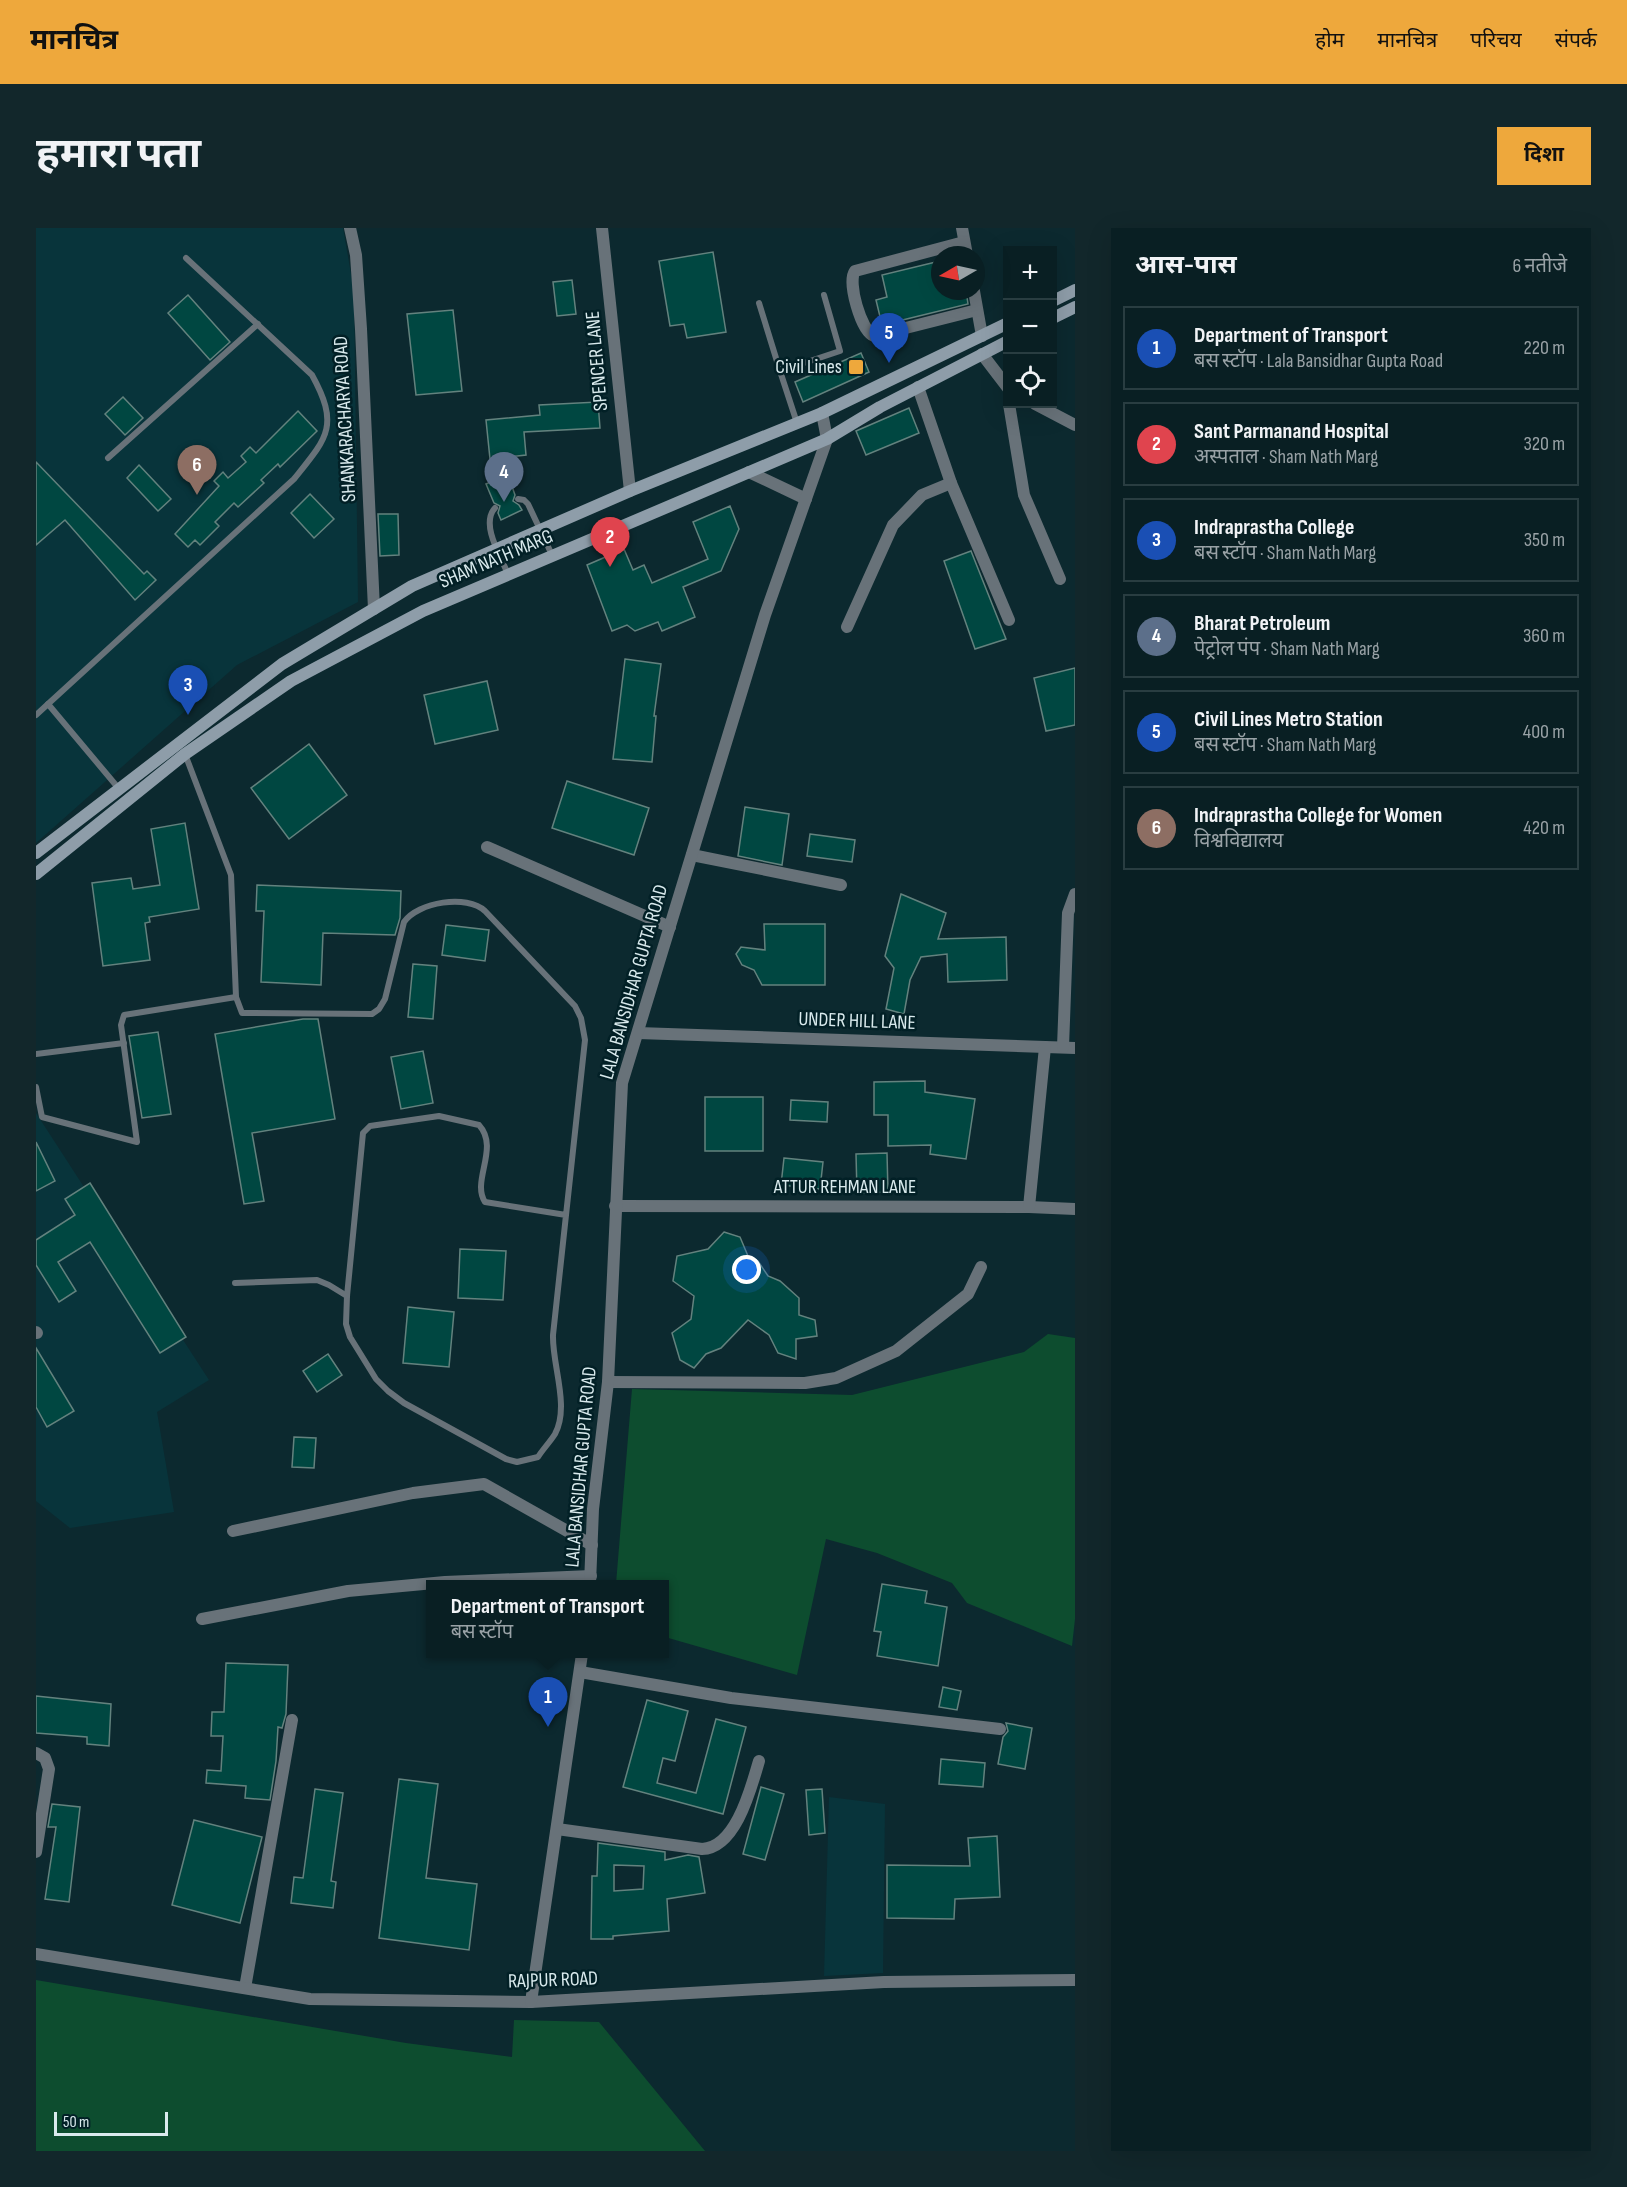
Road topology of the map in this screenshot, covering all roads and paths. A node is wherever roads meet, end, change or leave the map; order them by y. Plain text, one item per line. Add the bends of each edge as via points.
1 (350, 228) edge
2 (602, 228) edge
3 (962, 228) edge
4 (964, 242) junction
5 (965, 246) edge
6 (186, 258) dead end
7 (1075, 290) edge
8 (824, 295) dead end
9 (975, 300) edge
10 (1055, 300) edge
11 (759, 303) dead end
12 (1075, 307) edge
13 (977, 310) junction
14 (1057, 316) edge
15 (258, 324) junction
16 (1003, 326) edge
17 (982, 336) junction
18 (1003, 344) edge
19 (982, 354) junction
20 (780, 371) junction
21 (1003, 381) edge
22 (918, 387) junction
23 (1010, 408) edge
24 (1043, 408) edge
25 (822, 413) junction
26 (797, 423) junction
27 (1075, 425) edge
28 (827, 439) junction
29 (108, 458) dead end
30 (749, 472) junction
31 (951, 483) junction
32 (630, 491) junction
33 (518, 499) dead end
34 (806, 499) junction
35 (495, 508) dead end
36 (541, 530) junction
37 (498, 549) junction
38 (552, 555) junction
39 (508, 574) junction
40 (1060, 579) dead end
41 (374, 609) junction
42 (1009, 620) dead end
43 (847, 627) dead end
44 (48, 704) junction
45 (36, 715) edge
46 (185, 754) junction
47 (118, 787) junction
48 (129, 800) junction
49 (487, 847) dead end
50 (36, 853) edge
51 (692, 855) junction
52 (36, 874) edge
53 (841, 885) dead end
54 (1075, 894) edge
55 (670, 927) junction
56 (1071, 944) edge
57 (236, 997) junction
58 (638, 1033) junction
59 (124, 1043) junction
60 (1045, 1047) junction
61 (1069, 1048) edge
62 (36, 1054) edge
63 (36, 1087) edge
64 (615, 1206) junction
65 (1029, 1207) junction
66 (1075, 1209) edge
67 (566, 1215) junction
68 (981, 1267) dead end
69 (235, 1282) dead end
70 (347, 1296) junction
71 (608, 1382) junction
72 (233, 1531) dead end
73 (592, 1545) junction
74 (591, 1580) edge
75 (426, 1584) edge
76 (202, 1619) dead end
77 (581, 1658) edge
78 (580, 1672) junction
79 (292, 1720) dead end
80 (1000, 1729) dead end
81 (36, 1753) edge
82 (759, 1761) dead end
83 (556, 1828) junction
84 (36, 1852) edge
85 (36, 1954) edge
86 (1075, 1980) edge
87 (245, 1988) junction
88 (531, 2002) junction

1 - 41 street, SHANKARACHARYA ROAD via 356,255 361,329
2 - 32 street, SPENCER LANE
3 - 4 street
4 - 5 street
4 - 13 street via 855,271 851,281 864,328 874,336
6 - 15 lane
7 - 10 main road
8 - 20 lane via 840,351
9 - 13 street
11 - 20 lane
12 - 14 main road
13 - 17 street
15 - 29 lane
15 - 44 lane via 312,375 324,397 328,421 324,442 294,479
16 - 17 main road, SHAM NATH MARG
17 - 25 main road, SHAM NATH MARG
18 - 19 main road, SHAM NATH MARG
19 - 21 street
19 - 22 main road, SHAM NATH MARG
20 - 26 lane
22 - 28 main road, SHAM NATH MARG
22 - 31 street
23 - 40 street via 1024,495
24 - 27 street
25 - 26 main road, SHAM NATH MARG
25 - 28 street
26 - 32 main road, SHAM NATH MARG
28 - 30 main road, SHAM NATH MARG
28 - 34 street, LALA BANSIDHAR GUPTA ROAD
30 - 34 street
30 - 38 main road, SHAM NATH MARG
31 - 42 street
31 - 43 street via 922,495 893,525
32 - 36 main road, SHAM NATH MARG
33 - 36 lane via 526,502
34 - 51 street, LALA BANSIDHAR GUPTA ROAD via 765,615
35 - 37 lane via 490,513 489,525
36 - 37 main road, SHAM NATH MARG
36 - 38 lane
37 - 39 lane
37 - 41 main road, SHAM NATH MARG via 412,586
38 - 39 main road, SHAM NATH MARG
39 - 46 main road, SHAM NATH MARG via 423,611 291,681
41 - 47 main road, SHAM NATH MARG via 282,664
44 - 45 lane
44 - 47 lane
46 - 48 main road, SHAM NATH MARG
46 - 57 lane via 231,875
47 - 48 lane
47 - 50 main road, SHAM NATH MARG
48 - 52 main road, SHAM NATH MARG
49 - 55 street
51 - 53 street
51 - 55 street, LALA BANSIDHAR GUPTA ROAD
54 - 56 street via 1068,913
55 - 58 street, LALA BANSIDHAR GUPTA ROAD
56 - 61 street
57 - 59 lane via 129,1012 122,1019
57 - 67 lane via 242,1012 248,1014 372,1014 385,999 404,922 410,914 423,906 440,903 471,903 481,907 575,1006 585,1029
58 - 60 street, UNDER HILL LANE
58 - 64 street, LALA BANSIDHAR GUPTA ROAD via 622,1083
59 - 62 lane
59 - 63 lane via 136,1142 42,1117
60 - 61 street, UNDER HILL LANE
60 - 65 street
64 - 65 street, ATTUR REHMAN LANE
64 - 71 street, LALA BANSIDHAR GUPTA ROAD
65 - 66 street, ATTUR REHMAN LANE
67 - 70 lane via 485,1202 482,1193 487,1144 479,1125 440,1116 370,1126 360,1144
67 - 70 lane via 552,1351 561,1410 555,1433 538,1457 517,1462 506,1459 388,1391 350,1337 346,1324
68 - 71 street via 968,1294 896,1351 836,1378 805,1383
69 - 70 lane via 317,1280
71 - 73 street, LALA BANSIDHAR GUPTA ROAD
72 - 73 street via 413,1493 484,1484
73 - 74 street, LALA BANSIDHAR GUPTA ROAD
75 - 76 street via 348,1591
77 - 78 street
78 - 80 street via 731,1698
78 - 83 street
79 - 87 street
81 - 84 street via 45,1758 49,1769
82 - 83 street via 740,1817 719,1844 712,1847 702,1849
83 - 88 street
85 - 87 street, RAJPUR ROAD
86 - 88 street, RAJPUR ROAD via 884,1982
87 - 88 street, RAJPUR ROAD via 310,1999

